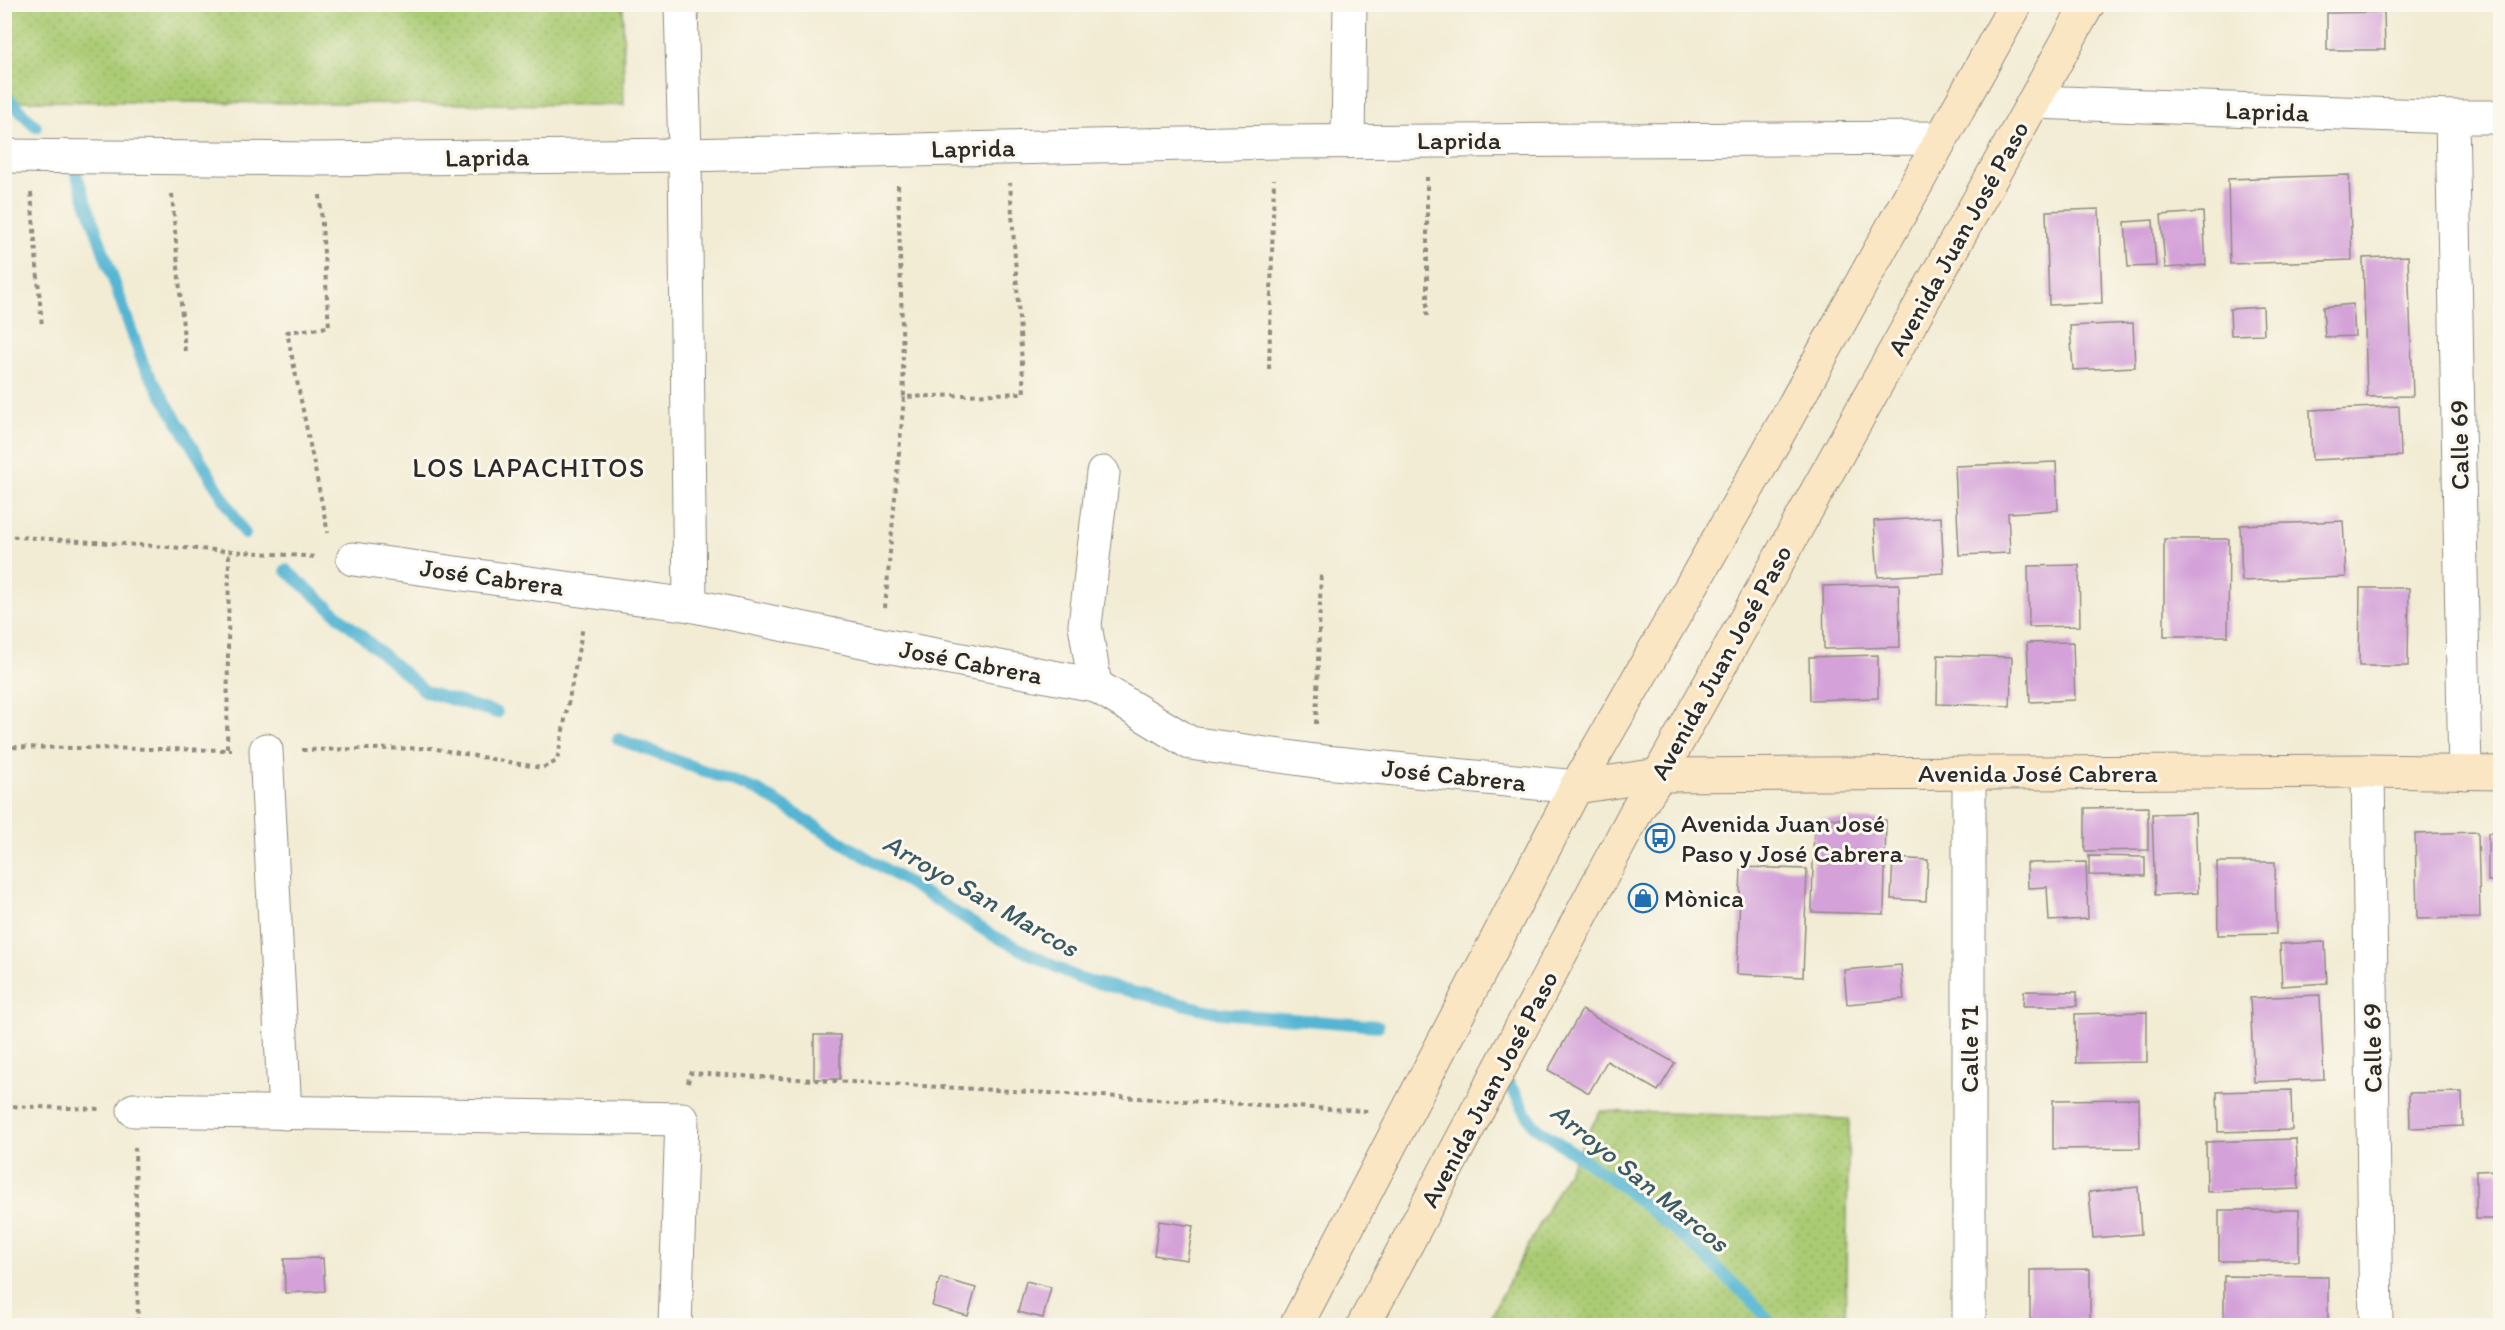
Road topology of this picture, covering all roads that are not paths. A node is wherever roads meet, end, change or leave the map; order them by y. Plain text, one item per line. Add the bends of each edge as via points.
1 (681, 4) edge
2 (1350, 4) edge
3 (2016, 4) edge
4 (2088, 4) edge
5 (2034, 102) junction
6 (2452, 117) junction
7 (2500, 117) edge
8 (1942, 138) junction
9 (1348, 141) junction
10 (686, 155) junction
11 (16, 156) edge
12 (1103, 472) dead end
13 (343, 558) road end
14 (690, 605) junction
15 (1095, 686) junction
16 (266, 750) road end
17 (2368, 771) junction
18 (1969, 773) junction
19 (2465, 773) junction
20 (2500, 773) edge
21 (1659, 775) junction
22 (1576, 787) junction
23 (134, 1110) road end
24 (285, 1113) junction
25 (675, 1326) edge
26 (1296, 1326) edge
27 (1364, 1326) edge
28 (1969, 1326) edge
29 (2376, 1326) edge

1 - 10 street
2 - 9 street
3 - 8 main road
4 - 5 main road, Avenida Juan José Paso
5 - 6 street, Laprida
5 - 21 main road, Avenida Juan José Paso
6 - 7 street, Laprida
6 - 19 street, Calle 69
8 - 9 street, Laprida
8 - 22 main road
9 - 10 street, Laprida
10 - 11 street, Laprida via 318,159
10 - 14 street
12 - 15 street via 1085,625
13 - 14 street, José Cabrera
14 - 15 street, José Cabrera
15 - 22 street, José Cabrera via 1190,743 1315,761
16 - 24 street
17 - 18 main road, Avenida José Cabrera
17 - 19 main road, Avenida José Cabrera
17 - 29 street, Calle 69
18 - 21 main road, Avenida José Cabrera
18 - 28 street, Calle 71
19 - 20 main road, Avenida José Cabrera
21 - 22 main road, Avenida José Cabrera
21 - 27 main road, Avenida Juan José Paso
22 - 26 main road
23 - 24 street
24 - 25 street via 682,1119

